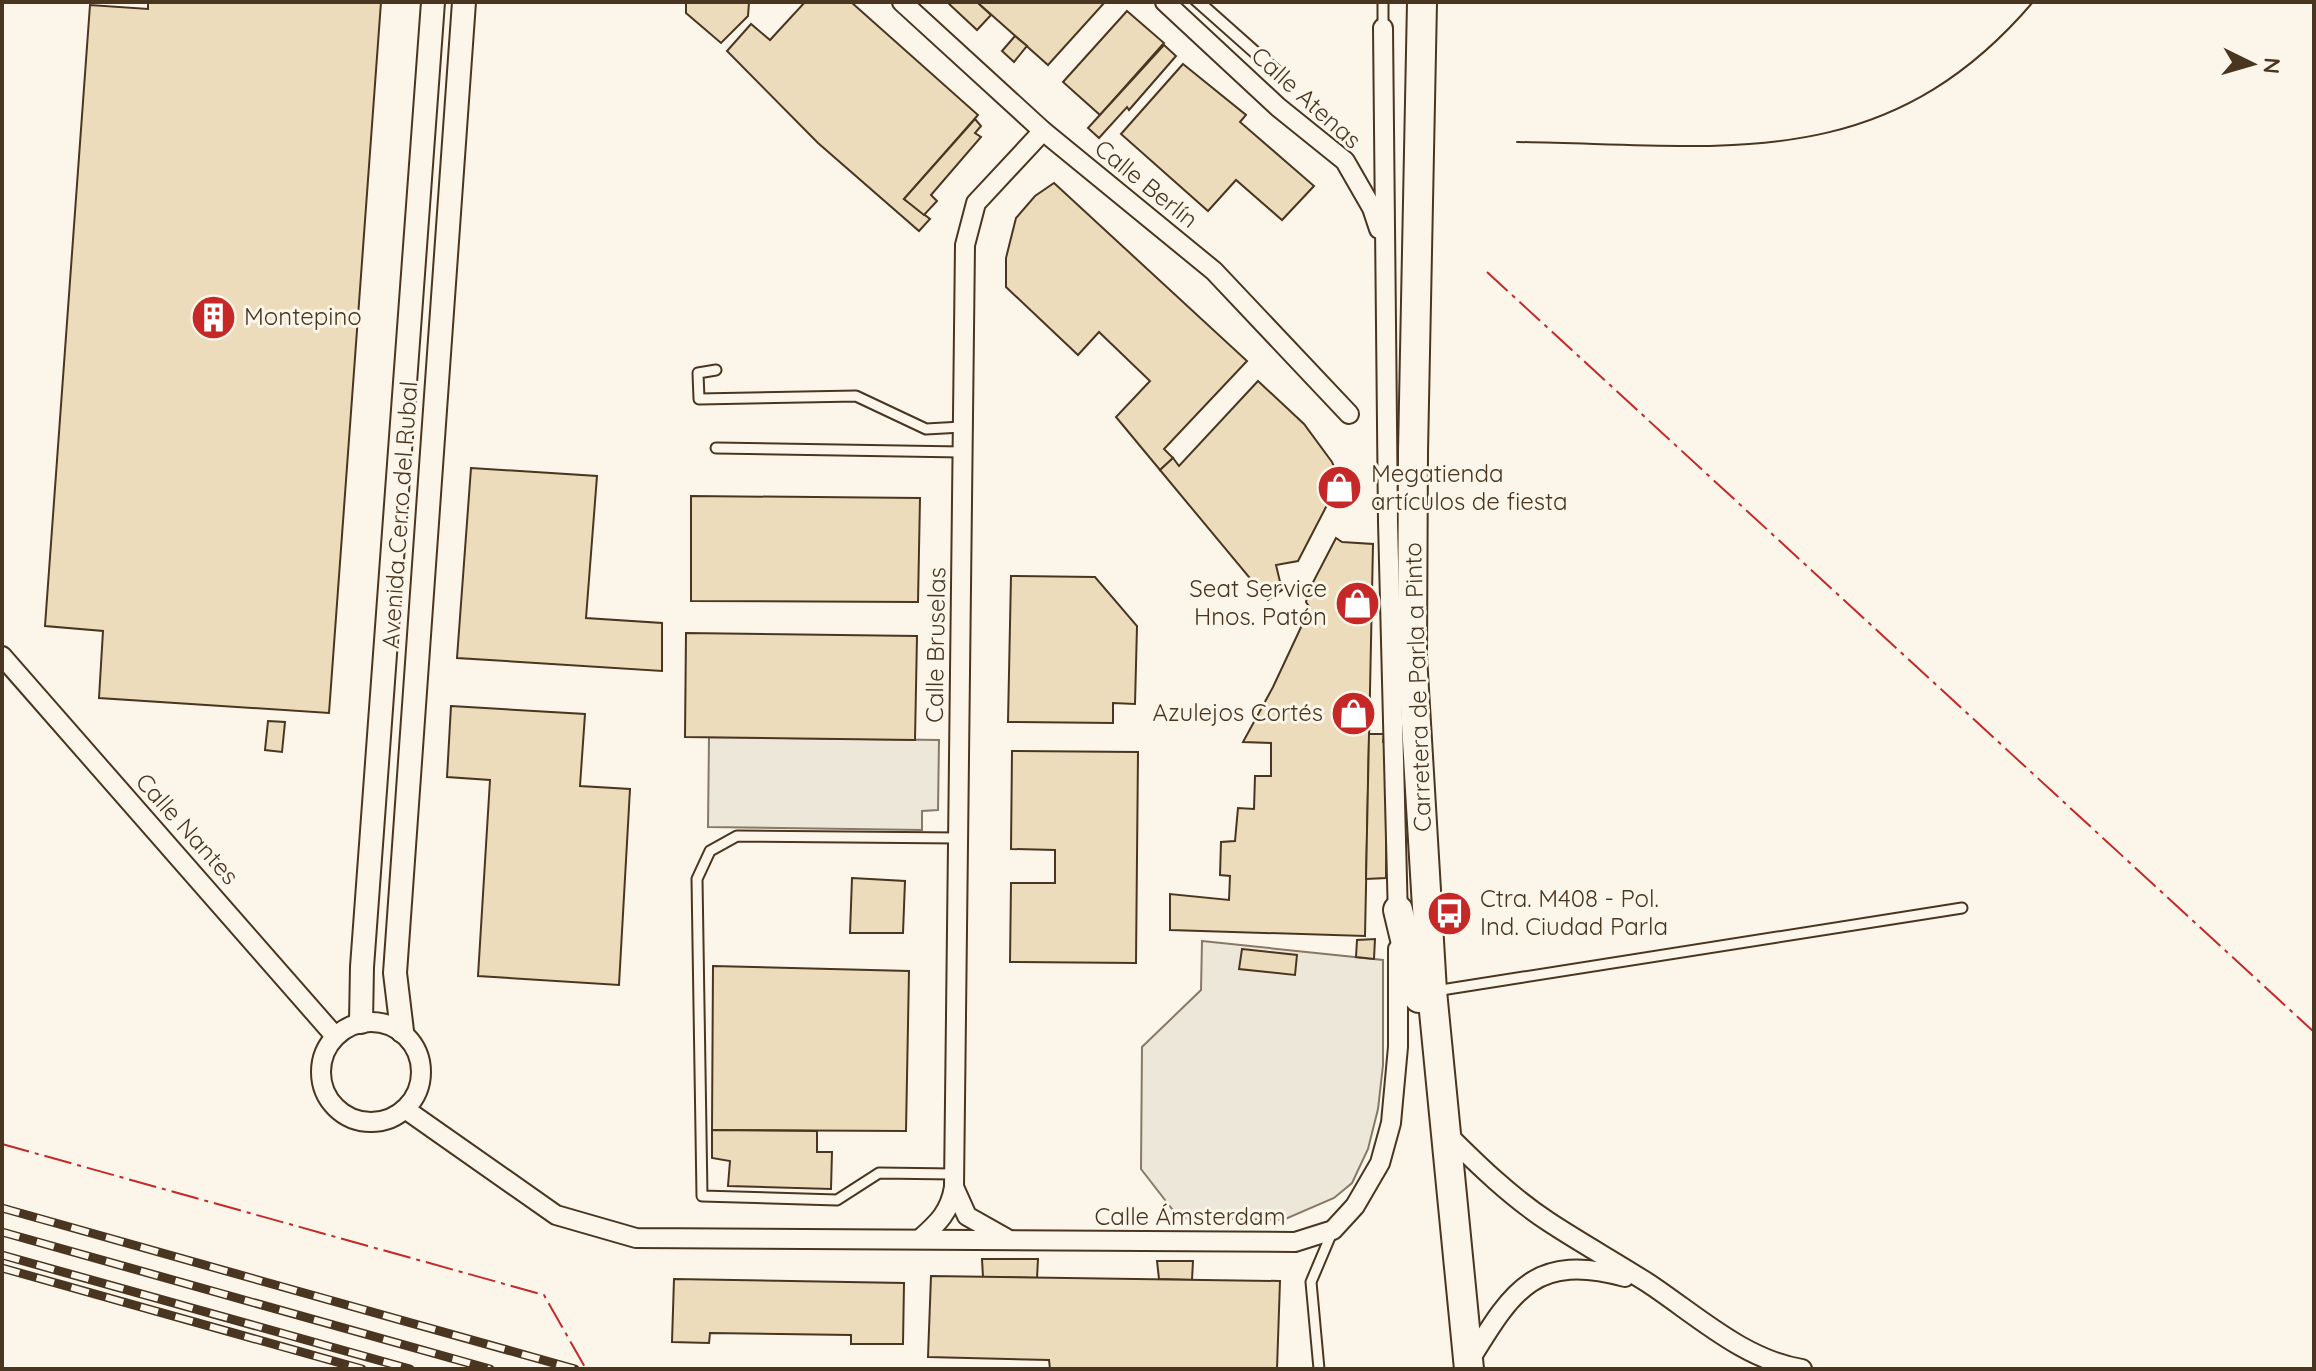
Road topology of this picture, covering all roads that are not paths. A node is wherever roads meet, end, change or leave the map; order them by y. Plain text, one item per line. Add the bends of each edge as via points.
1 (433, 2) edge
2 (464, 2) edge
3 (902, 2) edge
4 (1165, 2) edge
5 (1383, 2) edge
6 (1422, 2) edge
7 (1383, 28) joint
8 (1043, 131) junction
9 (1385, 249) junction
10 (716, 370) dead end
11 (1349, 414) dead end
12 (962, 427) junction
13 (716, 448) dead end
14 (962, 452) junction
15 (2, 656) edge
16 (958, 838) junction
17 (1962, 908) dead end
18 (1398, 910) junction
19 (1432, 991) junction
20 (361, 1022) junction
21 (402, 1031) junction
22 (335, 1036) junction
23 (1443, 1104) junction
24 (405, 1109) junction
25 (1447, 1134) junction
26 (954, 1181) junction
27 (1333, 1230) junction
28 (920, 1239) junction
29 (1008, 1240) junction
30 (1646, 1283) junction
31 (1469, 1366) edge
32 (1319, 1369) edge
33 (1802, 1369) edge

1 - 20 street, Avenida Cerro del Rubal
2 - 21 street, Avenida Cerro del Rubal via 395,973
3 - 8 street, Calle Berlín
4 - 9 street, Calle Atenas via 1345,161 1372,208
5 - 7 lane
6 - 19 main road, Carretera de Parla a Pinto via 1412,656
7 - 9 street
8 - 11 street, Calle Berlín via 1214,271
8 - 12 street, Calle Bruselas via 976,203 965,245
9 - 18 street
10 - 12 lane via 698,373 699,399 856,396 926,429
12 - 14 street, Calle Bruselas
13 - 14 lane
14 - 16 street, Calle Bruselas
15 - 22 street, Calle Nantes
16 - 26 street, Calle Bruselas
16 - 26 lane via 737,836 710,851 697,879 702,1196 837,1200 879,1173
17 - 19 lane
18 - 23 main road
18 - 27 street via 1398,1047 1391,1123 1380,1163 1355,1206
19 - 23 main road, Carretera de Parla a Pinto
20 - 21 street via 382,1022
20 - 22 street
21 - 24 street via 414,1044 421,1069 415,1095
22 - 24 street via 321,1067 329,1099 349,1116 373,1122
23 - 25 main road, Carretera de Parla a Pinto
24 - 28 street, Calle Ámsterdam via 556,1215 636,1238
25 - 30 street via 1546,1220
25 - 31 main road, Carretera de Parla a Pinto
26 - 28 street via 941,1222
26 - 29 street via 967,1216
27 - 29 street, Calle Ámsterdam via 1295,1242
27 - 32 lane via 1311,1282
28 - 29 street, Calle Ámsterdam
30 - 31 street via 1600,1270 1562,1269 1535,1278 1515,1293
30 - 33 street via 1736,1344

